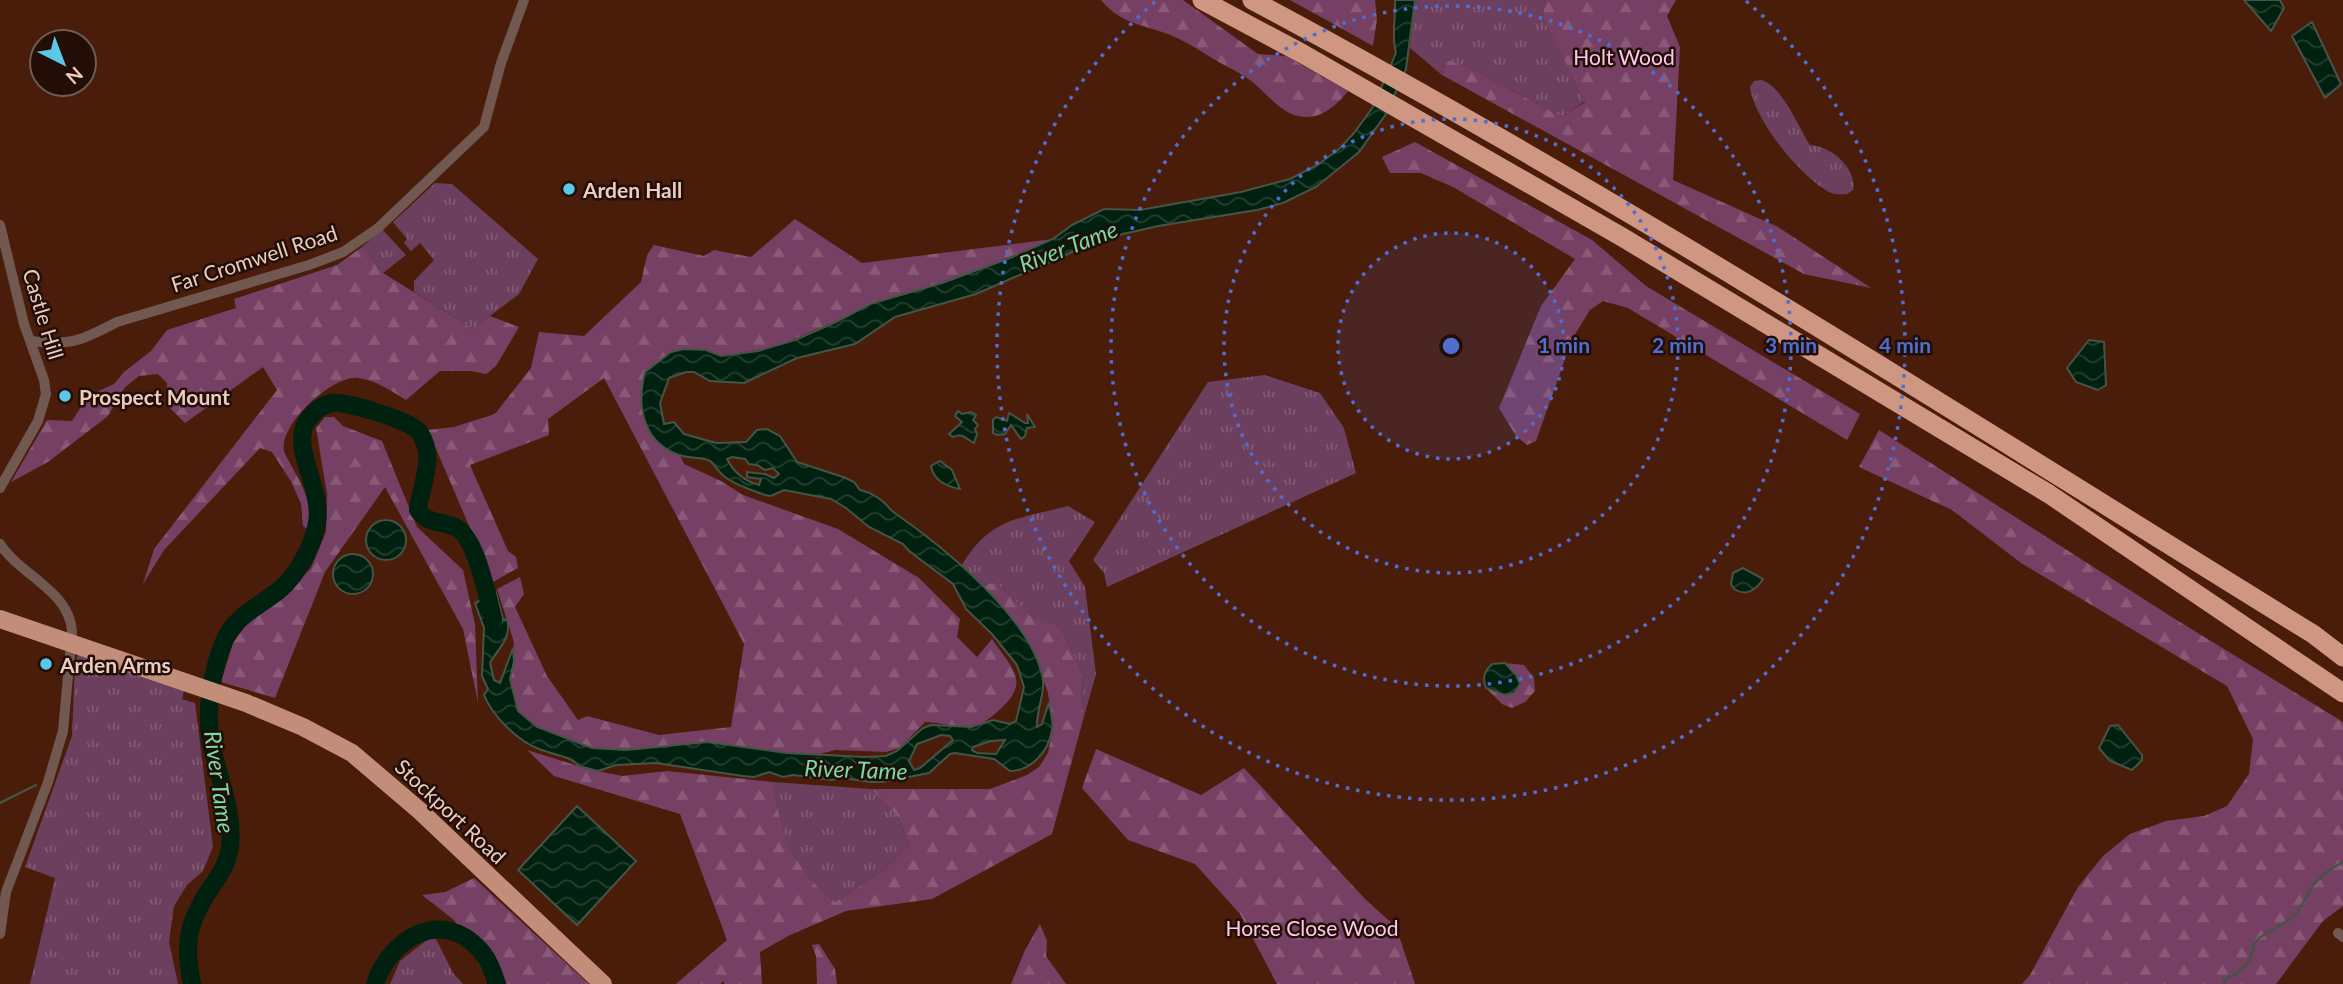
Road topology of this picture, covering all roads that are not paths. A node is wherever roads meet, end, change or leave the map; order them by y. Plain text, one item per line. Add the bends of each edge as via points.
1 (524, 0) edge
2 (1202, 0) edge
3 (1252, 0) edge
4 (0, 225) edge
5 (31, 341) junction
6 (0, 488) edge
7 (0, 544) edge
8 (0, 619) edge
9 (70, 643) junction
10 (2343, 657) edge
11 (2343, 693) edge
12 (0, 934) edge
13 (603, 984) edge

1 - 5 street, Far Cromwell Road via 484,127 377,228 343,252 117,322 88,338 52,344
2 - 11 highway via 1622,237 2049,494
3 - 10 highway via 1661,233 2313,634
4 - 5 street, Castle Hill
5 - 6 street, Castle Hill via 46,394 38,421
7 - 9 street via 64,604 71,621
8 - 9 highway, Stockport Road
9 - 12 street via 63,731 6,892
9 - 13 highway, Stockport Road via 246,703 333,742 372,769

